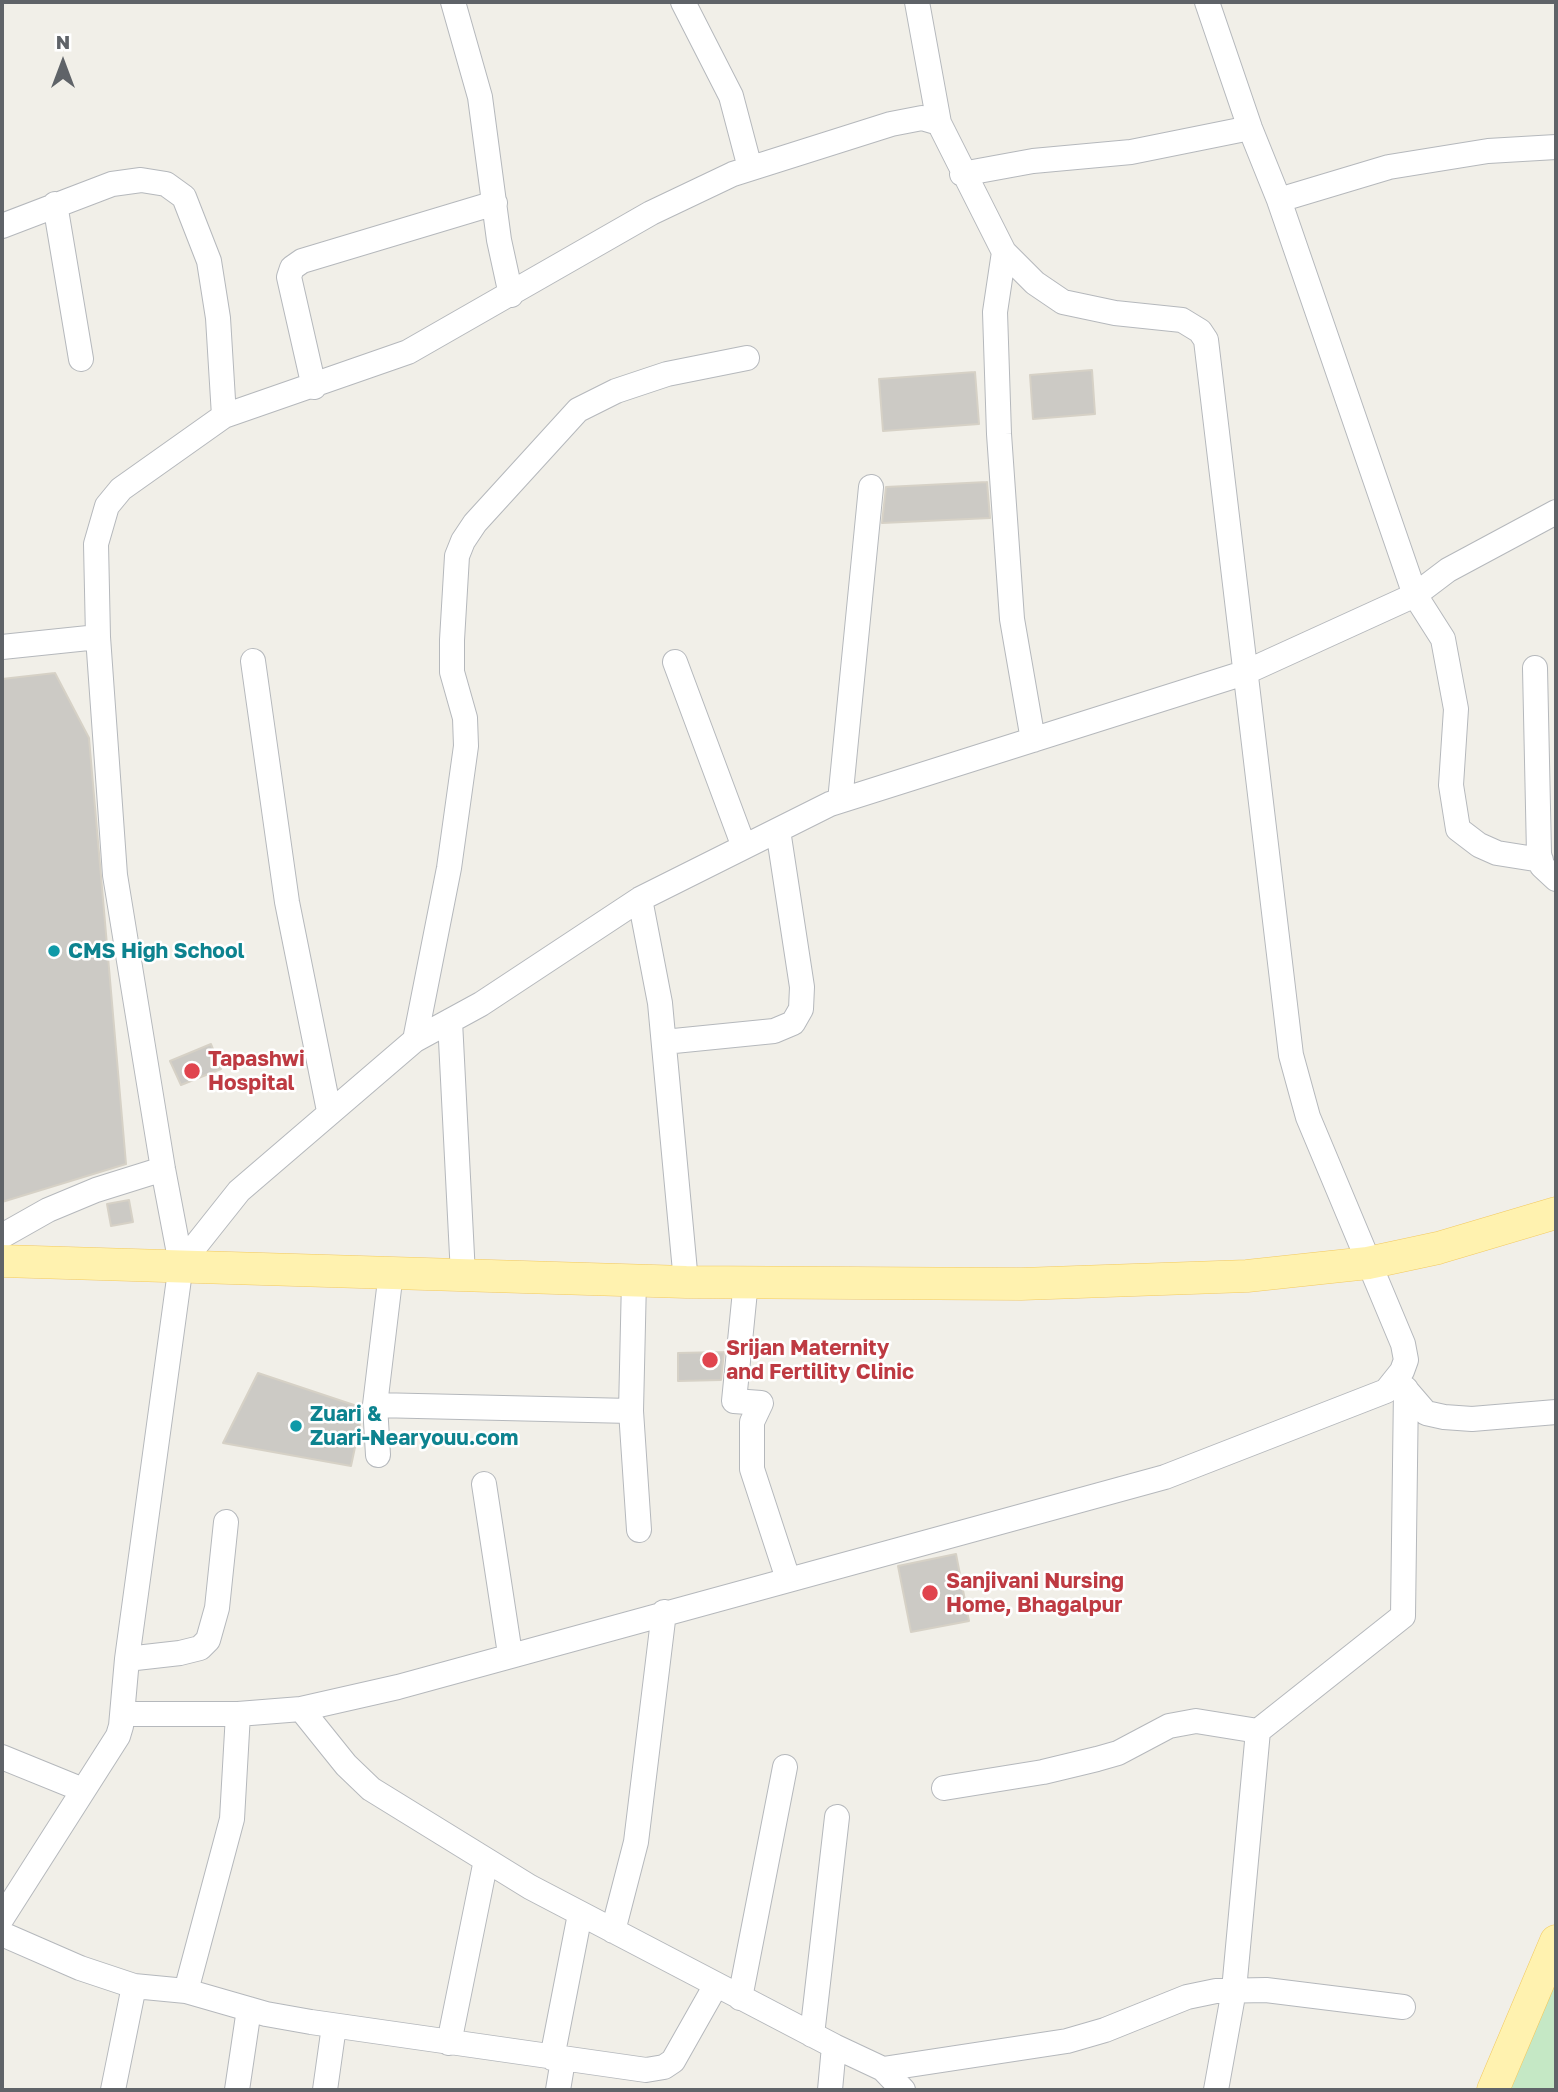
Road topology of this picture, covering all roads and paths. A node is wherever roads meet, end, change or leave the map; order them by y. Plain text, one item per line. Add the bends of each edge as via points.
1 (453, 2) edge
2 (683, 2) edge
3 (916, 2) edge
4 (1207, 2) edge
5 (939, 123) junction
6 (1250, 128) junction
7 (1556, 147) edge
8 (750, 168) junction
9 (962, 174) junction
10 (1279, 200) junction
11 (495, 203) junction
12 (55, 204) junction
13 (2, 226) edge
14 (1004, 252) junction
15 (511, 295) junction
16 (747, 358) dead end
17 (81, 359) dead end
18 (314, 387) junction
19 (224, 416) junction
20 (871, 487) dead end
21 (1556, 512) edge
22 (1415, 595) junction
23 (98, 637) junction
24 (2, 647) edge
25 (253, 661) dead end
26 (675, 662) dead end
27 (1535, 668) dead end
28 (1244, 673) junction
29 (1033, 740) junction
30 (840, 801) junction
31 (778, 831) junction
32 (744, 847) junction
33 (1541, 860) junction
34 (1556, 879) edge
35 (640, 899) junction
36 (450, 1021) junction
37 (415, 1040) junction
38 (664, 1042) junction
39 (329, 1111) junction
40 (163, 1169) junction
41 (1556, 1213) edge
42 (2, 1236) edge
43 (2, 1261) edge
44 (1368, 1263) junction
45 (181, 1264) junction
46 (391, 1272) junction
47 (463, 1275) junction
48 (634, 1280) junction
49 (686, 1282) junction
50 (746, 1282) junction
51 (1401, 1384) junction
52 (376, 1405) junction
53 (631, 1411) junction
54 (1556, 1412) edge
55 (379, 1455) dead end
56 (484, 1484) dead end
57 (226, 1521) dead end
58 (639, 1530) dead end
59 (788, 1579) junction
60 (664, 1612) junction
61 (510, 1654) junction
62 (127, 1659) junction
63 (301, 1709) junction
64 (123, 1714) junction
65 (238, 1714) junction
66 (1258, 1731) junction
67 (2, 1757) edge
68 (785, 1767) dead end
69 (944, 1788) dead end
70 (83, 1790) junction
71 (837, 1817) dead end
72 (486, 1860) junction
73 (580, 1914) junction
74 (2, 1918) edge
75 (613, 1931) junction
76 (2, 1934) edge
77 (1556, 1941) edge
78 (716, 1985) junction
79 (134, 1986) junction
80 (1234, 1990) junction
81 (186, 1991) junction
82 (740, 1998) junction
83 (1404, 2007) dead end
84 (249, 2009) junction
85 (334, 2026) junction
86 (811, 2035) junction
87 (449, 2043) junction
88 (834, 2046) junction
89 (557, 2059) junction
90 (883, 2069) junction
91 (113, 2090) edge
92 (236, 2090) edge
93 (325, 2090) edge
94 (558, 2090) edge
95 (830, 2090) edge
96 (903, 2090) edge
97 (1216, 2090) edge
98 (1493, 2090) edge

1 - 11 street via 480,97
2 - 8 street via 731,96
3 - 5 street
4 - 6 street
5 - 8 street via 922,118 891,124
5 - 9 street
6 - 9 street via 1153,149 1033,161
6 - 10 street
7 - 10 street via 1488,150 1389,167
8 - 15 street via 651,213
9 - 14 street
10 - 22 street
11 - 15 street
11 - 18 street via 302,261 292,268 289,277
12 - 13 street
12 - 17 street
12 - 19 street via 112,184 141,180 166,184 184,197 209,261
14 - 28 street via 1035,283 1063,302 1182,320 1200,331 1206,341
14 - 29 street via 995,312 999,434 1012,620
15 - 18 street via 408,352
16 - 37 street via 667,374 616,391 579,410 475,523 464,541 457,556 452,672 465,718 466,746 449,868
18 - 19 street
19 - 23 street via 121,489 107,506 96,544
20 - 30 street
21 - 22 street via 1448,570
22 - 28 street
22 - 33 street via 1436,625 1447,658 1456,709 1451,785 1458,829 1497,853
23 - 24 street
23 - 40 street via 115,875
25 - 39 street via 287,902
26 - 32 street
27 - 33 street
28 - 29 street
28 - 44 street via 1292,1055 1308,1117
29 - 30 street
30 - 31 street
31 - 32 street
31 - 38 street via 802,1009 793,1023 774,1031
32 - 35 street
33 - 34 street
35 - 36 street
35 - 38 street
36 - 37 street
36 - 47 street
37 - 39 street
38 - 49 street
39 - 45 street via 239,1191
40 - 42 street via 96,1190
40 - 45 street
41 - 44 main road
43 - 45 main road
44 - 50 main road via 1247,1276 1034,1283
44 - 51 street via 1404,1344
45 - 46 main road
45 - 62 street
46 - 47 main road
46 - 52 street
47 - 48 main road
48 - 49 main road
48 - 53 street
49 - 50 main road
50 - 59 street via 734,1401 761,1403 752,1422 752,1469
51 - 54 street via 1426,1413 1444,1417
51 - 59 street via 1165,1477
51 - 66 street via 1404,1616
52 - 53 street
52 - 55 street
53 - 58 street
56 - 61 street
57 - 62 street via 217,1608 208,1640 200,1648
59 - 60 street
60 - 61 street
60 - 75 street via 633,1858
61 - 63 street
62 - 64 street
63 - 65 street
63 - 72 street via 371,1788
64 - 65 street
64 - 70 street via 118,1736
65 - 81 street via 232,1819
66 - 69 street via 1196,1721 1169,1726 1097,1759
66 - 80 street
67 - 70 street
68 - 82 street
70 - 74 street
71 - 86 street
72 - 73 street
72 - 87 street
73 - 75 street
73 - 89 street
75 - 78 street
76 - 79 street
77 - 98 main road
78 - 82 street
78 - 89 street via 680,2049 664,2067 646,2070
79 - 81 street
79 - 91 street
80 - 83 street
80 - 90 street via 1187,1997 1067,2041
80 - 97 street
81 - 84 street
82 - 86 street
84 - 85 street
84 - 92 street
85 - 87 street
85 - 93 street
86 - 88 street
87 - 89 street
88 - 90 street
88 - 95 street
89 - 94 street
90 - 96 street

